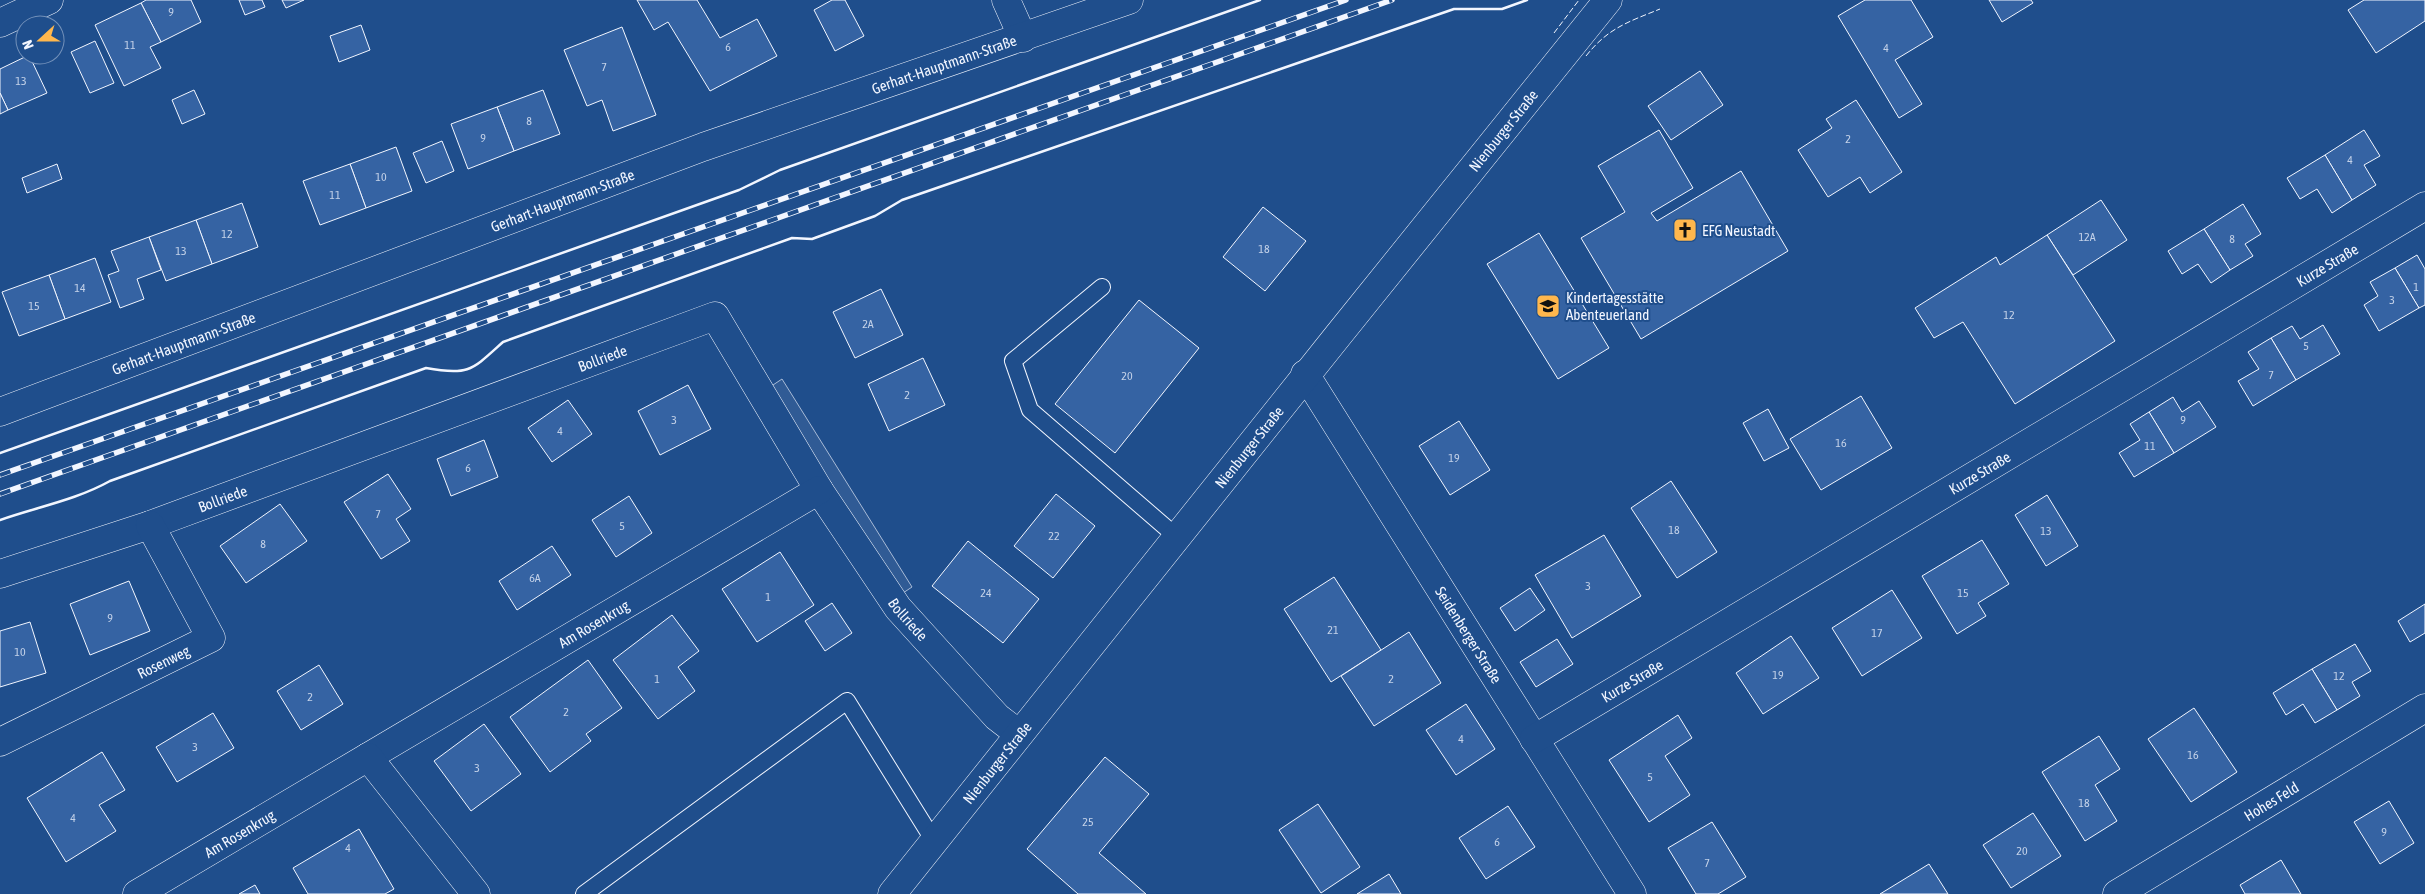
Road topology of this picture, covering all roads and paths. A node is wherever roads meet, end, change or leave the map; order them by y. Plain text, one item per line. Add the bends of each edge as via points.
1 (49, 0) edge
2 (1006, 0) edge
3 (1129, 0) edge
4 (1608, 0) edge
5 (0, 23) edge
6 (1023, 38) junction
7 (2425, 206) edge
8 (1102, 287) dead end
9 (1306, 374) junction
10 (0, 412) edge
11 (819, 490) junction
12 (150, 525) junction
13 (1178, 538) junction
14 (0, 574) edge
15 (2425, 708) edge
16 (1019, 734) junction
17 (1534, 740) junction
18 (0, 742) edge
19 (368, 757) junction
20 (934, 841) junction
21 (137, 894) edge
22 (476, 894) edge
23 (584, 894) edge
24 (892, 894) edge
25 (1632, 894) edge
26 (2117, 894) edge

1 - 5 street
2 - 6 street
3 - 6 street, Gerhart-Hauptmann-Straße
4 - 9 street, Nienburger Straße
6 - 10 street, Gerhart-Hauptmann-Straße via 703,147
7 - 17 street, Kurze Straße
8 - 13 lane via 1013,361 1030,410
9 - 13 street, Nienburger Straße
9 - 17 street, Seidenberger Straße
11 - 12 street, Bollriede via 715,316
11 - 16 street, Bollriede via 898,608 997,717
11 - 19 street, Am Rosenkrug
12 - 14 street, Bollriede
12 - 18 street, Rosenweg via 211,638
13 - 16 street, Nienburger Straße
15 - 26 street, Hohes Feld
16 - 20 street, Nienburger Straße
17 - 25 street, Seidenberger Straße
19 - 21 street, Am Rosenkrug
19 - 22 street
20 - 23 lane via 847,702
20 - 24 street, Nienburger Straße

